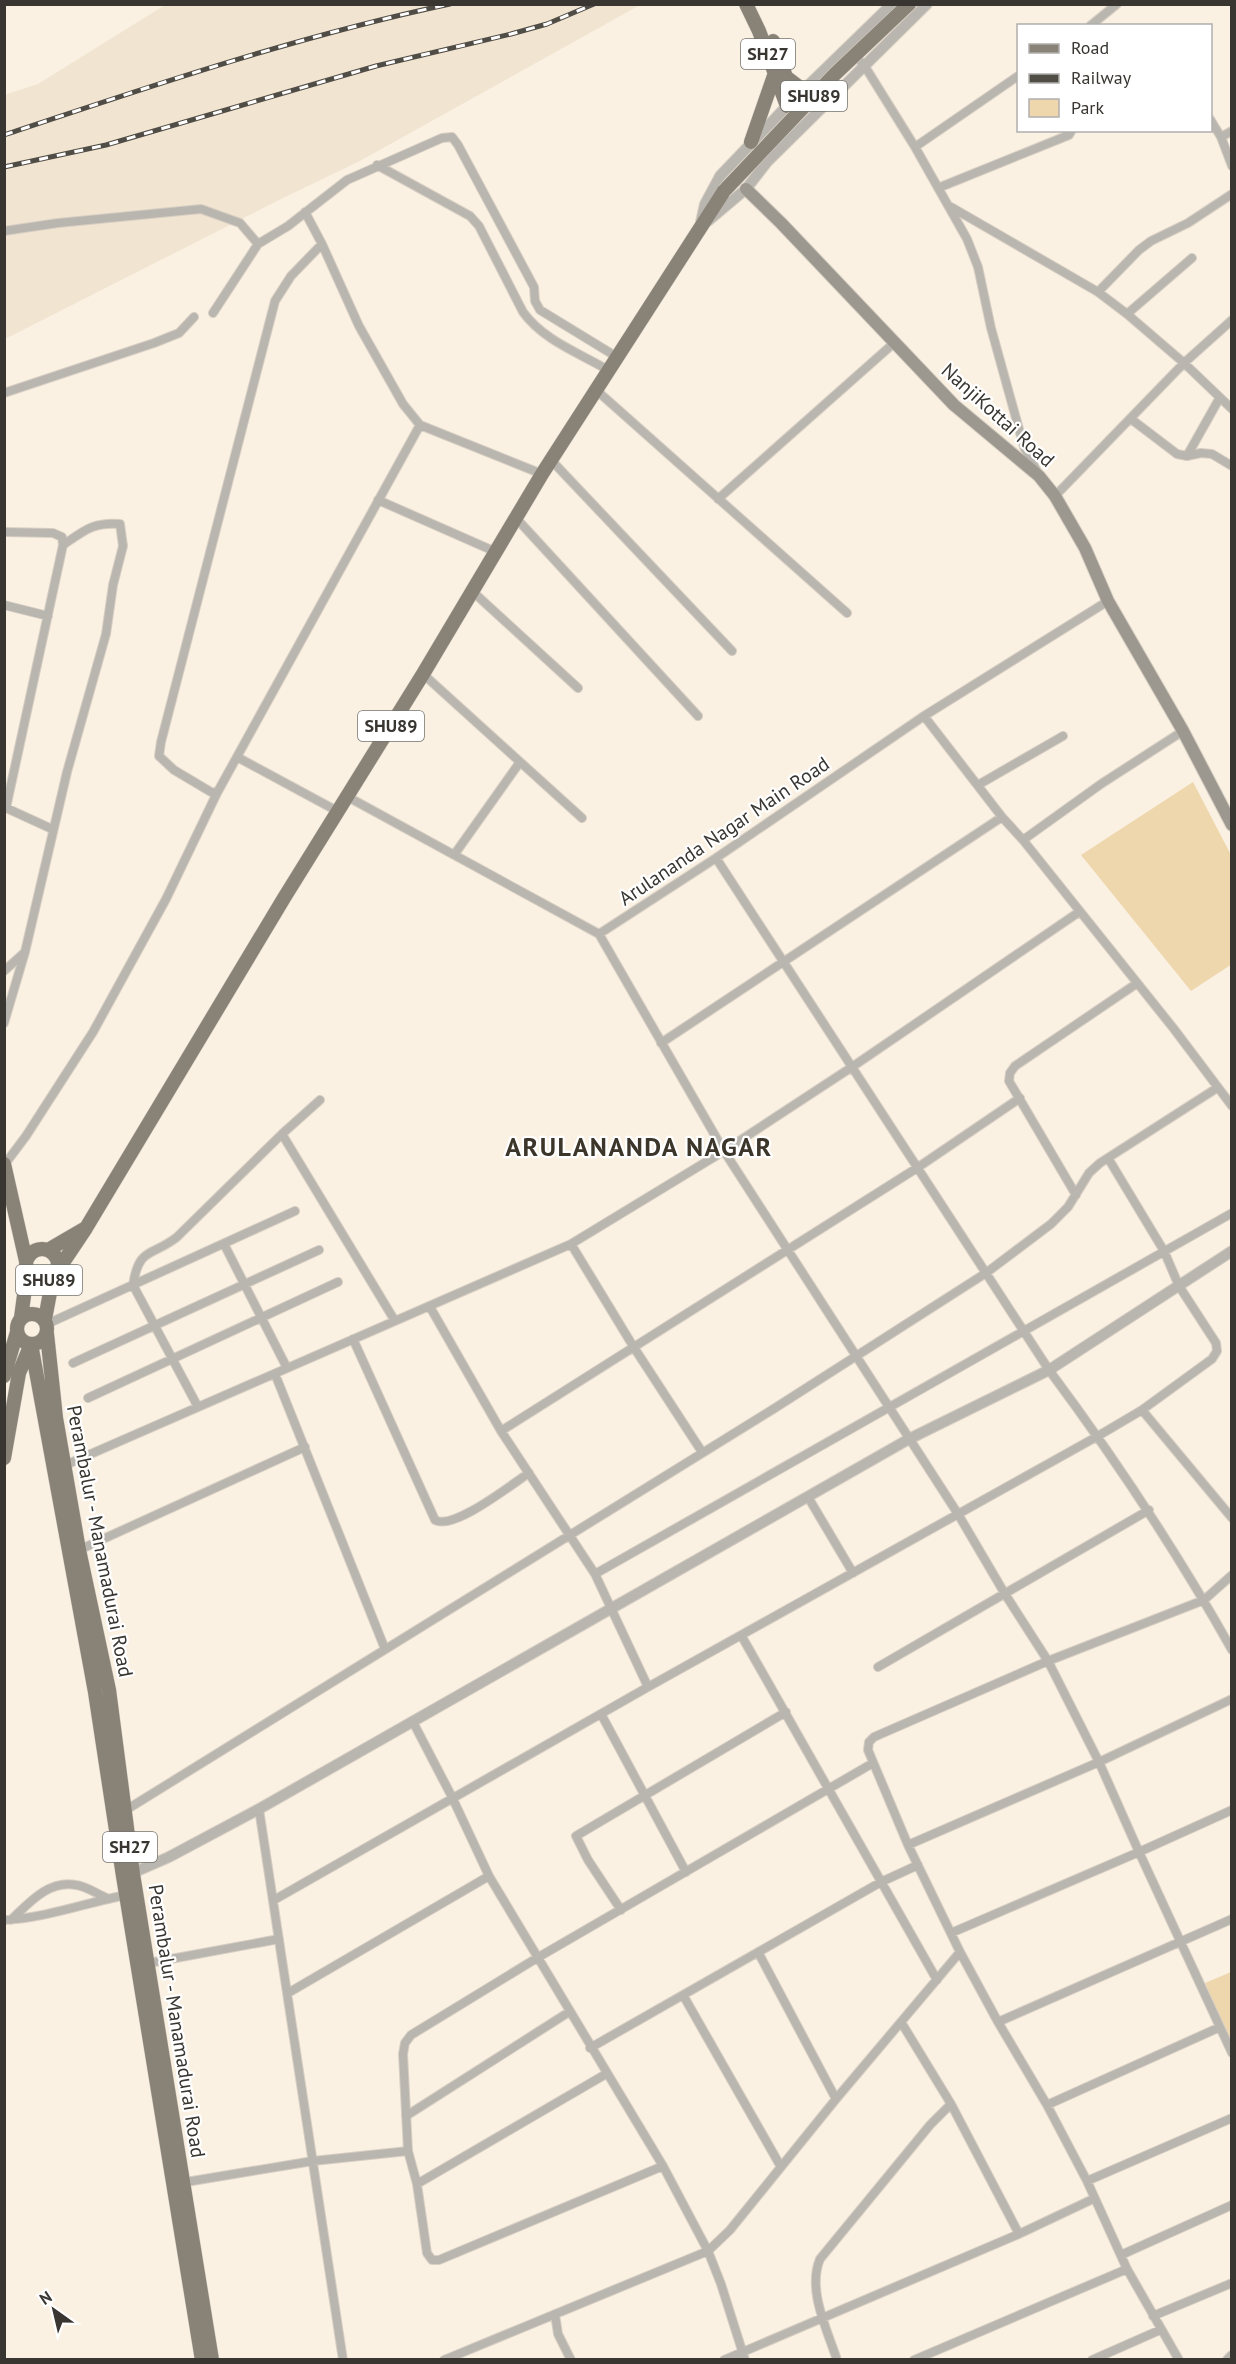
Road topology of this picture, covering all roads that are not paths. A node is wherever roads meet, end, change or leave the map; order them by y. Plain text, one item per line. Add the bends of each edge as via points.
1 (746, 4) edge
2 (755, 4) edge
3 (892, 4) edge
4 (909, 4) edge
5 (927, 4) edge
6 (1117, 4) edge
7 (1092, 24) edge
8 (847, 48) junction
9 (864, 65) junction
10 (775, 73) junction
11 (1017, 77) edge
12 (803, 90) junction
13 (787, 106) junction
14 (1212, 122) edge
15 (1232, 131) edge
16 (1071, 132) edge
17 (1221, 137) junction
18 (751, 142) junction
19 (915, 147) junction
20 (377, 165) junction
21 (1232, 166) edge
22 (938, 188) junction
23 (746, 189) junction
24 (1232, 194) edge
25 (950, 206) junction
26 (305, 212) junction
27 (700, 227) junction
28 (4, 231) edge
29 (258, 244) junction
30 (322, 244) junction
31 (1192, 258) dead end
32 (1098, 292) junction
33 (213, 313) dead end
34 (1126, 314) junction
35 (194, 317) dead end
36 (1232, 320) edge
37 (894, 343) junction
38 (617, 357) junction
39 (1184, 363) junction
40 (608, 370) junction
41 (595, 389) junction
42 (4, 393) edge
43 (1219, 399) junction
44 (1232, 409) edge
45 (1131, 419) junction
46 (420, 425) junction
47 (1187, 456) junction
48 (550, 460) junction
49 (1232, 466) edge
50 (542, 474) junction
51 (1039, 476) junction
52 (1055, 496) junction
53 (718, 498) junction
54 (378, 500) junction
55 (516, 518) junction
56 (4, 532) edge
57 (63, 545) junction
58 (496, 552) junction
59 (472, 591) junction
60 (1108, 601) junction
61 (4, 605) edge
62 (847, 614) dead end
63 (48, 616) junction
64 (732, 651) dead end
65 (423, 674) junction
66 (578, 688) dead end
67 (698, 716) dead end
68 (924, 716) junction
69 (1183, 731) junction
70 (1063, 736) dead end
71 (237, 757) junction
72 (520, 762) junction
73 (978, 785) junction
74 (217, 793) junction
75 (348, 797) junction
76 (5, 807) edge
77 (339, 812) junction
78 (1002, 817) junction
79 (582, 818) dead end
80 (1232, 825) edge
81 (52, 829) junction
82 (1023, 840) junction
83 (454, 855) junction
84 (716, 858) junction
85 (1079, 912) junction
86 (599, 934) junction
87 (25, 952) junction
88 (784, 962) junction
89 (4, 971) edge
90 (1136, 984) junction
91 (4, 1023) edge
92 (661, 1043) junction
93 (852, 1067) junction
94 (1217, 1088) junction
95 (1020, 1098) junction
96 (320, 1100) dead end
97 (1232, 1106) edge
98 (282, 1134) junction
99 (724, 1151) junction
100 (1108, 1158) junction
101 (5, 1164) edge
102 (917, 1168) junction
103 (1076, 1195) junction
104 (14, 1210) junction
105 (295, 1211) dead end
106 (1232, 1213) edge
107 (86, 1228) junction
108 (224, 1244) junction
109 (571, 1244) junction
110 (44, 1249) junction
111 (319, 1250) dead end
112 (787, 1250) junction
113 (1164, 1251) junction
114 (1232, 1251) edge
115 (26, 1267) junction
116 (55, 1273) junction
117 (986, 1273) junction
118 (338, 1282) dead end
119 (244, 1284) junction
120 (133, 1285) junction
121 (1179, 1286) junction
122 (430, 1307) junction
123 (261, 1317) junction
124 (21, 1318) junction
125 (395, 1321) junction
126 (154, 1325) junction
127 (46, 1326) junction
128 (1025, 1330) junction
129 (17, 1332) junction
130 (353, 1339) junction
131 (31, 1344) junction
132 (633, 1346) junction
133 (855, 1356) junction
134 (172, 1358) junction
135 (73, 1363) dead end
136 (287, 1368) junction
137 (1049, 1370) junction
138 (275, 1374) junction
139 (4, 1376) edge
140 (88, 1398) dead end
141 (198, 1407) junction
142 (889, 1409) junction
143 (1143, 1410) junction
144 (501, 1431) junction
145 (1098, 1436) junction
146 (909, 1439) junction
147 (305, 1447) junction
148 (702, 1452) junction
149 (4, 1458) edge
150 (59, 1467) junction
151 (529, 1473) junction
152 (808, 1497) junction
153 (1149, 1510) junction
154 (958, 1514) junction
155 (1232, 1518) edge
156 (570, 1534) junction
157 (79, 1550) junction
158 (853, 1573) junction
159 (595, 1574) junction
160 (1232, 1575) edge
161 (1005, 1594) junction
162 (1204, 1600) junction
163 (611, 1610) junction
164 (741, 1635) junction
165 (385, 1649) junction
166 (1232, 1650) edge
167 (1048, 1662) junction
168 (878, 1667) dead end
169 (648, 1687) junction
170 (102, 1691) junction
171 (1232, 1699) edge
172 (786, 1712) junction
173 (601, 1714) junction
174 (413, 1722) junction
175 (1099, 1762) junction
176 (873, 1763) junction
177 (830, 1789) junction
178 (644, 1796) junction
179 (452, 1797) junction
180 (259, 1809) junction
181 (126, 1810) junction
182 (1232, 1810) edge
183 (908, 1845) junction
184 (1139, 1852) junction
185 (918, 1865) junction
186 (686, 1872) junction
187 (128, 1875) junction
188 (489, 1876) junction
189 (881, 1882) junction
190 (126, 1895) junction
191 (107, 1899) junction
192 (274, 1900) junction
193 (621, 1910) junction
194 (1232, 1919) edge
195 (8, 1920) edge
196 (951, 1933) junction
197 (279, 1939) junction
198 (1180, 1943) junction
199 (758, 1952) junction
200 (960, 1952) junction
201 (537, 1958) junction
202 (149, 1963) junction
203 (937, 1980) junction
204 (288, 1993) junction
205 (684, 1995) junction
206 (569, 2012) junction
207 (901, 2022) junction
208 (998, 2022) junction
209 (1218, 2028) junction
210 (154, 2029) junction
211 (590, 2048) junction
212 (1232, 2053) edge
213 (606, 2074) junction
214 (836, 2099) junction
215 (951, 2104) junction
216 (1047, 2105) junction
217 (406, 2116) junction
218 (1232, 2118) edge
219 (408, 2151) junction
220 (313, 2162) junction
221 (663, 2166) junction
222 (780, 2167) junction
223 (1087, 2181) junction
224 (179, 2183) junction
225 (417, 2184) junction
226 (1094, 2199) junction
227 (1232, 2205) edge
228 (1019, 2234) junction
229 (708, 2251) junction
230 (1121, 2255) junction
231 (1127, 2269) junction
232 (1232, 2283) edge
233 (555, 2314) junction
234 (822, 2316) junction
235 (1153, 2316) junction
236 (1160, 2330) junction
237 (743, 2356) edge
238 (1232, 2356) edge
239 (202, 2360) edge
240 (212, 2360) edge
241 (343, 2360) edge
242 (444, 2360) edge
243 (571, 2360) edge
244 (724, 2360) edge
245 (837, 2360) edge
246 (914, 2360) edge
247 (1092, 2360) edge
248 (1179, 2360) edge
249 (1228, 2360) edge

1 - 10 main road, SH27
2 - 12 main road, SH27 via 786,77
3 - 8 street
4 - 27 main road, SHU89, bridge via 835,74 724,191
5 - 9 street
6 - 7 street
8 - 9 street
8 - 12 street
9 - 19 street
9 - 23 street via 767,162
10 - 13 main road, SH27
10 - 18 main road
11 - 19 street
12 - 13 street
13 - 18 street
14 - 17 street
15 - 17 street
16 - 22 street
17 - 21 street
18 - 27 street via 720,176 705,204
19 - 22 street
20 - 26 street via 347,180
20 - 38 street via 442,138 452,138 535,289 540,310
20 - 40 street via 470,216 530,322
22 - 25 street
23 - 27 street
23 - 37 main road, NanjiKottai Road
24 - 32 street via 1188,223 1151,241
25 - 32 street
25 - 51 street via 978,267 1024,447
26 - 29 street
26 - 30 street
27 - 38 main road, SHU89
28 - 29 street via 201,209 240,223
29 - 33 street
30 - 46 street via 359,326 403,404
30 - 74 street via 291,276 275,301 161,742 159,756 174,770
31 - 34 street
32 - 34 street
34 - 39 street
35 - 42 street via 179,333 154,343
36 - 39 street
37 - 51 main road, NanjiKottai Road via 954,405
37 - 53 street
38 - 40 main road, SHU89
39 - 43 street
39 - 45 street
40 - 41 main road, SHU89
41 - 48 main road, SHU89
41 - 53 street
43 - 44 street
43 - 47 street
45 - 47 street via 1177,454
45 - 52 street
46 - 50 street
46 - 54 street
47 - 49 street via 1212,454
48 - 50 main road, SHU89
48 - 64 street
50 - 55 main road, SHU89
51 - 52 main road, NanjiKottai Road
52 - 60 main road, NanjiKottai Road via 1085,548
53 - 62 street
54 - 58 street
54 - 71 street
55 - 58 main road, SHU89
55 - 67 street
56 - 57 street via 53,532 62,537
57 - 63 street
57 - 81 street via 90,527 120,524 123,546 106,634
58 - 59 main road, SHU89
59 - 65 main road, SHU89
59 - 66 street
60 - 68 street, Arulananda Nagar Main Road
60 - 69 main road, NanjiKottai Road
61 - 63 street
63 - 76 street
65 - 72 street
65 - 75 main road, SHU89
68 - 73 street
68 - 84 street, Arulananda Nagar Main Road
69 - 80 main road, NanjiKottai Road
69 - 82 street
70 - 73 street
71 - 74 street
71 - 77 street
72 - 79 street
72 - 83 street
73 - 78 street
74 - 101 street via 93,1032
75 - 77 main road, SHU89
75 - 83 street
76 - 81 street
77 - 107 main road, SHU89
78 - 82 street
78 - 88 street
81 - 87 street
82 - 85 street
83 - 86 street
84 - 86 street, Arulananda Nagar Main Road
84 - 88 street
85 - 90 street
85 - 93 street
86 - 92 street
87 - 89 street
87 - 91 street
88 - 92 street
88 - 93 street
90 - 94 street
90 - 95 street via 1015,1066 1009,1081
92 - 99 street
93 - 99 street
93 - 102 street
94 - 97 street
94 - 100 street
95 - 102 street
95 - 103 street
96 - 98 street
98 - 120 street via 177,1237 140,1258
98 - 125 street
99 - 109 street
99 - 112 street
100 - 103 street via 1089,1173
100 - 113 street
101 - 104 main road
102 - 112 street
102 - 117 street
103 - 117 street via 1051,1224
104 - 110 main road
104 - 115 main road
105 - 108 street
106 - 113 street
107 - 110 main road, SHU89
107 - 116 main road, SHU89
108 - 119 street
108 - 120 street
109 - 122 street
109 - 132 street
110 - 115 main road, SHU89 via 30,1253
110 - 116 main road, SHU89 via 57,1260
111 - 119 street
112 - 132 street
112 - 133 street
113 - 121 street
113 - 128 street
114 - 121 street
115 - 116 main road, SHU89 via 39,1281
115 - 124 main road, SHU89
116 - 127 main road, SHU89
117 - 128 street
117 - 133 street
118 - 123 street
119 - 123 street
119 - 126 street
120 - 126 street
120 - 127 street
121 - 137 street
121 - 143 street via 1216,1343 1217,1351 1212,1359
122 - 125 street
122 - 144 street
123 - 134 street
123 - 136 street
124 - 127 main road, SHU89 via 30,1313 41,1315
124 - 129 main road, SHU89
125 - 130 street
126 - 134 street
126 - 135 street
127 - 131 main road via 40,1342
127 - 150 main road, Perambalur - Manamadurai Road / SH27
128 - 137 street
128 - 142 street
129 - 131 main road
129 - 139 main road, SHU89
130 - 136 street
130 - 151 street via 435,1520 445,1523 480,1507
131 - 149 main road via 19,1372
131 - 150 main road, SH27
132 - 144 street
132 - 148 street
133 - 142 street
133 - 148 street
134 - 140 street
134 - 141 street
136 - 138 street
137 - 145 street
137 - 146 street
138 - 141 street
138 - 147 street
141 - 150 street
142 - 146 street
142 - 159 street
143 - 145 street
143 - 155 street
144 - 151 street
145 - 153 street
145 - 154 street
146 - 152 street
146 - 154 street
147 - 157 street
147 - 165 street
148 - 156 street
150 - 157 main road, Perambalur - Manamadurai Road / SH27
150 - 170 main road, SH27
151 - 156 street
152 - 158 street
152 - 163 street
153 - 161 street
153 - 162 street
154 - 158 street
154 - 161 street
156 - 159 street
156 - 165 street
157 - 170 main road, Perambalur - Manamadurai Road / SH27
158 - 164 street
159 - 163 street
160 - 162 street
161 - 167 street
161 - 168 street
162 - 166 street
162 - 167 street
163 - 169 street
163 - 174 street
164 - 169 street
164 - 172 street
165 - 181 street
167 - 175 street
167 - 176 street via 874,1737 868,1750
169 - 173 street
170 - 181 main road, Perambalur - Manamadurai Road / SH27
170 - 187 main road, SH27
171 - 175 street
172 - 177 street
172 - 178 street
173 - 178 street
173 - 179 street
174 - 179 street
174 - 180 street
175 - 183 street
175 - 184 street
176 - 177 street
176 - 183 street
177 - 186 street
177 - 189 street
178 - 186 street
178 - 193 street via 576,1836
179 - 188 street
179 - 192 street
180 - 187 street
180 - 192 street
181 - 187 main road, Perambalur - Manamadurai Road / SH27
182 - 184 street
183 - 185 street
184 - 196 street
184 - 198 street
185 - 189 street
185 - 196 street
186 - 193 street
187 - 190 main road, SH27
187 - 202 main road, Perambalur - Manamadurai Road / SH27
188 - 201 street
188 - 204 street
189 - 199 street
189 - 203 street
190 - 191 street
190 - 210 main road, SH27
191 - 195 street
191 - 195 street via 76,1884 49,1887
192 - 197 street
193 - 201 street
194 - 198 street
196 - 200 street
197 - 202 street
197 - 204 street
198 - 208 street
198 - 209 street
199 - 205 street
199 - 214 street
200 - 203 street
200 - 208 street
201 - 206 street
201 - 217 street via 411,2035 403,2054
202 - 210 main road, Perambalur - Manamadurai Road / SH27
203 - 207 street
204 - 220 street
205 - 211 street
205 - 222 street
206 - 211 street
206 - 217 street
207 - 214 street
207 - 215 street
208 - 216 street
209 - 212 street
209 - 216 street
210 - 224 main road, SH27
211 - 213 street
213 - 221 street
213 - 225 street
214 - 222 street
215 - 228 street
215 - 234 street via 820,2259 815,2282
216 - 223 street
217 - 219 street
218 - 223 street
219 - 220 street
219 - 225 street
220 - 224 street
220 - 241 street
221 - 225 street via 439,2260 432,2260 427,2253
221 - 229 street
222 - 229 street via 730,2230
223 - 226 street
224 - 239 main road, SH27
224 - 240 main road, Perambalur - Manamadurai Road / SH27
226 - 228 street
226 - 230 street
227 - 230 street
228 - 234 street
229 - 233 street
229 - 237 street
230 - 231 street
231 - 235 street
231 - 246 street
232 - 235 street
233 - 242 street
233 - 243 street via 558,2334
234 - 237 street
234 - 245 street
235 - 236 street
236 - 247 street
236 - 248 street
237 - 244 street
238 - 249 street

